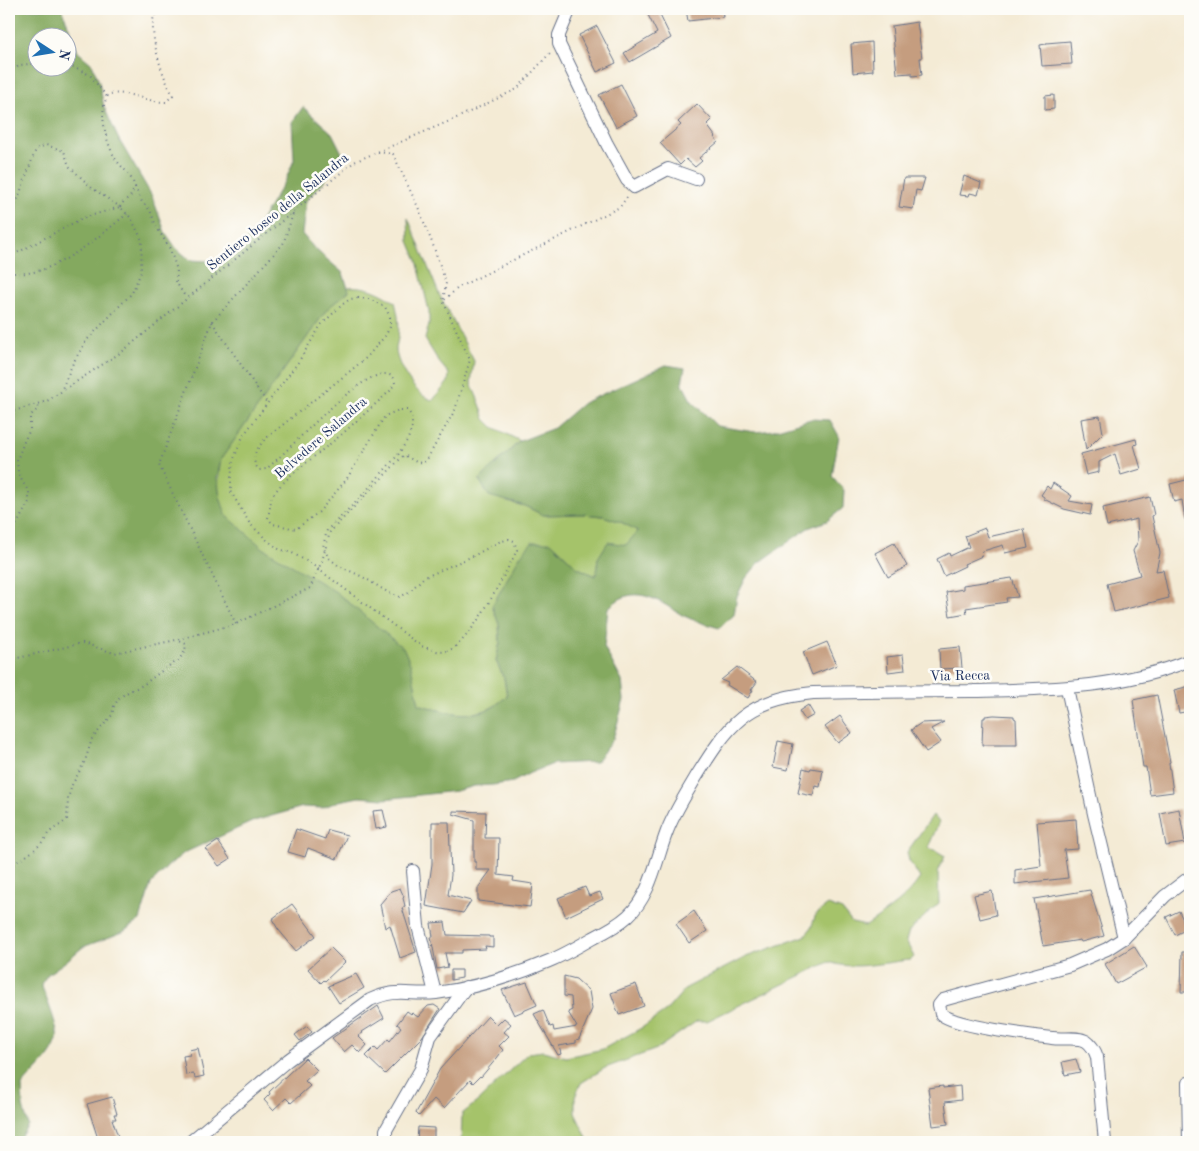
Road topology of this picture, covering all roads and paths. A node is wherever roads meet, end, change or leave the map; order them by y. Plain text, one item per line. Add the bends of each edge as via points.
1 (170, 9) edge
2 (570, 9) edge
3 (559, 44) junction
4 (28, 64) edge
5 (78, 70) edge
6 (9, 73) edge
7 (107, 96) junction
8 (378, 152) junction
9 (696, 179) dead end
10 (135, 187) junction
11 (634, 187) junction
12 (120, 207) junction
13 (294, 211) junction
14 (127, 214) junction
15 (9, 223) edge
16 (9, 257) edge
17 (9, 272) edge
18 (187, 299) junction
19 (443, 301) junction
20 (212, 322) junction
21 (61, 392) junction
22 (39, 403) junction
23 (267, 403) junction
24 (9, 410) edge
25 (9, 538) edge
26 (325, 552) junction
27 (319, 569) junction
28 (236, 624) junction
29 (176, 640) junction
30 (9, 660) edge
31 (1190, 660) edge
32 (1067, 688) junction
33 (9, 866) edge
34 (413, 871) dead end
35 (1190, 877) edge
36 (1124, 938) junction
37 (466, 987) junction
38 (434, 993) junction
39 (1188, 1082) dead end
40 (190, 1142) edge
41 (386, 1142) edge
42 (1106, 1142) edge
43 (1189, 1142) edge

1 - 7 path via 154,15 153,23 162,69 173,95 166,102 153,102 122,93
2 - 3 street via 559,35
3 - 8 path, Sentiero bosco della Salandra via 518,89
3 - 11 street via 607,144
4 - 6 path via 20,65
5 - 7 path via 90,75
7 - 10 path via 104,109 106,135 116,159 132,176
8 - 13 path, Sentiero bosco della Salandra via 354,162
8 - 19 path via 393,154 418,207 446,283
9 - 11 street via 668,169
10 - 12 path
10 - 18 path via 170,249 177,270 176,282
11 - 19 path via 620,207 458,287
12 - 14 path
12 - 15 path via 92,188 69,166 64,151 46,145 36,149
12 - 16 path via 83,218
13 - 18 path, Sentiero bosco della Salandra
13 - 20 path via 283,244
14 - 17 path via 59,262 36,272
14 - 21 path via 142,240 142,272 132,294 86,341
18 - 21 path, Sentiero bosco della Salandra via 123,351
19 - 26 path via 470,360 454,410 426,460 418,463 404,455 330,532
20 - 23 path
20 - 28 path via 159,465
21 - 22 path, Sentiero bosco della Salandra
22 - 24 path, Sentiero bosco della Salandra
22 - 25 path via 30,417 30,430 17,460 29,502
23 - 26 path, Belvedere Salandra via 321,325 343,304 358,298 369,299 385,307 390,327 366,358 268,436 254,456 254,464 259,470 266,469 362,383 376,376 393,376 395,383 390,391 291,475 272,496 268,518 273,524 296,529 319,512 346,480 386,416 407,410 412,416 408,439 398,455 327,530
23 - 27 path, Belvedere Salandra via 243,436 233,461 232,492 250,524 267,540
26 - 27 path
26 - 27 path, Belvedere Salandra via 339,566 400,597 423,578 500,542 514,541 517,550 471,631 447,652 421,646
27 - 28 path via 310,588
28 - 29 path
29 - 30 path via 114,653 83,643
29 - 33 path via 186,644 178,661 144,686 119,698 112,715 92,739 70,791 67,819 28,854
31 - 32 street, Via Recca via 1112,683
32 - 36 street
32 - 37 street, Via Recca via 813,693 762,705 735,723 715,747 674,814 646,890 628,916 550,961
34 - 38 street via 418,926
35 - 36 street via 1165,896
36 - 42 street via 1070,965 943,1000 939,1009 943,1016 956,1023 1086,1041 1097,1057
37 - 38 street, Via Recca
37 - 41 street via 430,1036 421,1068 386,1130
38 - 40 street, Via Recca via 393,992 370,1000 288,1060
39 - 43 street

